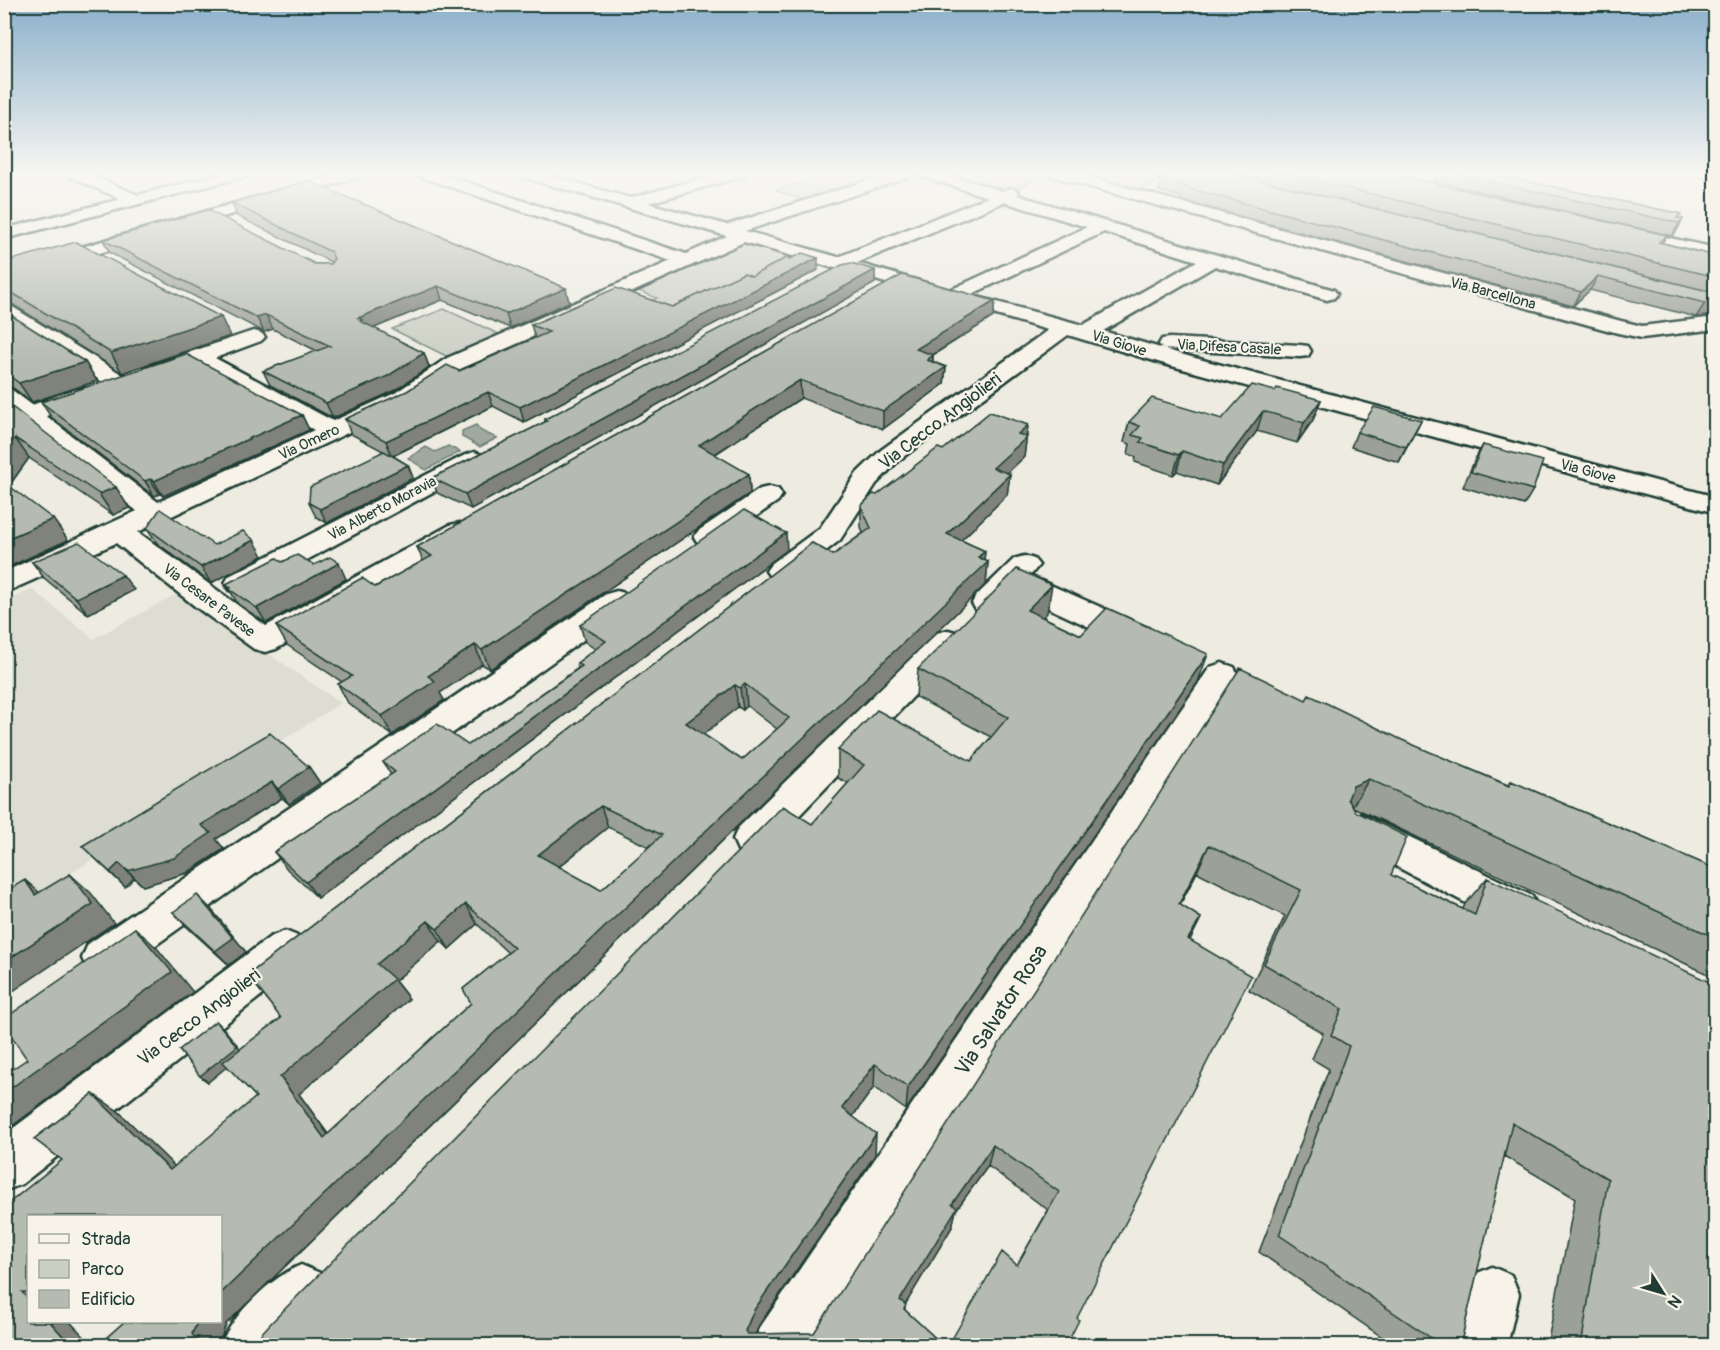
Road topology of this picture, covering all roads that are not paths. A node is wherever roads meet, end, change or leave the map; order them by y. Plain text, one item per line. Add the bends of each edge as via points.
1 (135, 236) edge
2 (614, 236) edge
3 (730, 236) edge
4 (741, 236) edge
5 (909, 236) edge
6 (1082, 236) edge
7 (1137, 236) edge
8 (1269, 236) edge
9 (1635, 236) edge
10 (87, 250) junction
11 (1716, 255) edge
12 (1214, 259) junction
13 (687, 260) junction
14 (115, 265) edge
15 (841, 265) junction
16 (4, 275) edge
17 (813, 282) edge
18 (897, 282) junction
19 (1327, 294) dead end
20 (950, 297) junction
21 (866, 300) edge
22 (4, 310) edge
23 (1716, 323) edge
24 (236, 327) edge
25 (1075, 330) junction
26 (1300, 351) dead end
27 (198, 358) junction
28 (120, 383) junction
29 (4, 395) edge
30 (29, 415) junction
31 (4, 423) edge
32 (333, 431) junction
33 (489, 452) edge
34 (769, 495) dead end
35 (1716, 505) edge
36 (157, 514) junction
37 (484, 517) edge
38 (120, 532) junction
39 (680, 556) edge
40 (4, 584) edge
41 (641, 584) edge
42 (754, 592) edge
43 (207, 600) junction
44 (1159, 646) edge
45 (1226, 677) dead end
46 (1353, 825) edge
47 (726, 865) edge
48 (1549, 924) edge
49 (308, 933) edge
50 (73, 979) edge
51 (4, 1166) edge
52 (324, 1270) edge
53 (1492, 1294) dead end
54 (248, 1346) edge
55 (781, 1346) edge
56 (1479, 1346) edge

1 - 10 street
2 - 13 street
3 - 13 street, Via Omero
4 - 15 street, Via Giove
5 - 15 street
6 - 20 street
7 - 12 street
8 - 23 street, Via Barcellona via 1642,332
9 - 11 street
10 - 14 street
10 - 16 street
12 - 19 street
12 - 25 street, Via Cecco Angiolieri
13 - 32 street, Via Omero via 580,298 455,363 403,399
15 - 17 street
15 - 18 street, Via Giove
18 - 20 street, Via Giove
18 - 21 street
20 - 25 street, Via Giove
22 - 28 street
24 - 27 street via 254,337
25 - 26 street, Via Difesa Casale via 1167,344
25 - 35 street, Via Giove
25 - 42 street, Via Cecco Angiolieri via 890,455 866,479 830,534
27 - 28 street
27 - 32 street
28 - 30 street
29 - 30 street
30 - 31 street
30 - 36 street
32 - 36 street, Via Omero
33 - 43 street, Via Alberto Moravia
34 - 39 street
36 - 38 street, Via Omero
37 - 43 street, Via Cesare Pavese via 265,642
38 - 40 street, Via Omero
38 - 43 street, Via Cesare Pavese
41 - 50 street
44 - 47 street via 1017,572
45 - 55 street, Via Salvator Rosa
46 - 48 street
49 - 51 street, Via Cecco Angiolieri
52 - 54 street
53 - 56 street

